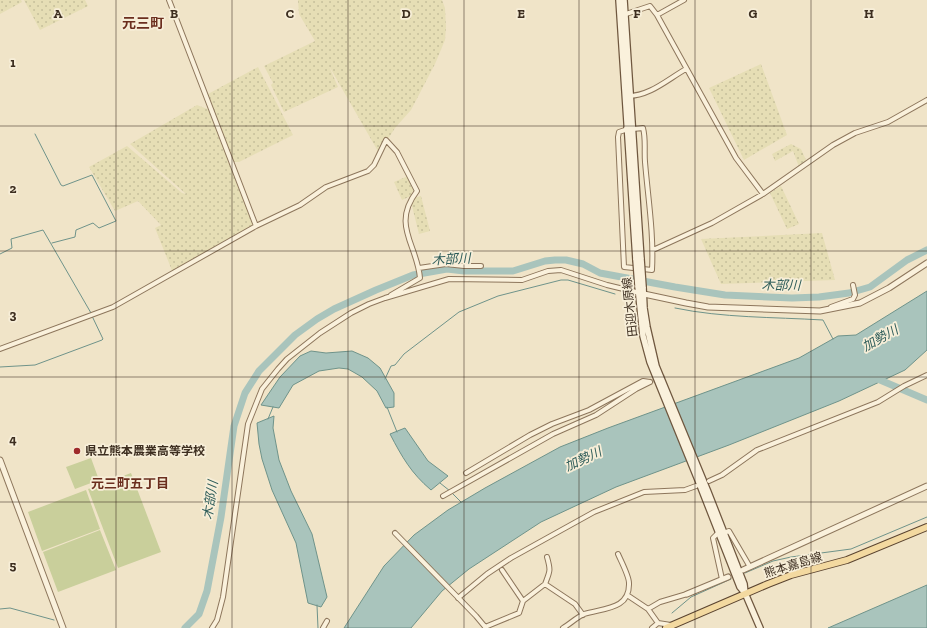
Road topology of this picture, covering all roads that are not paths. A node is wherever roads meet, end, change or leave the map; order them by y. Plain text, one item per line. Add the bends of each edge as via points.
1 (169, 0) edge
2 (619, 0) edge
3 (624, 0) edge
4 (684, 0) edge
5 (623, 15) junction
6 (657, 15) junction
7 (686, 69) junction
8 (628, 96) junction
9 (927, 100) edge
10 (630, 128) junction
11 (763, 194) junction
12 (256, 226) junction
13 (653, 250) junction
14 (927, 263) edge
15 (481, 266) dead end
16 (420, 269) junction
17 (853, 285) dead end
18 (641, 293) junction
19 (385, 298) junction
20 (820, 312) junction
21 (0, 349) edge
22 (927, 375) edge
23 (0, 460) edge
24 (466, 474) dead end
25 (709, 481) dead end
26 (696, 486) dead end
27 (927, 486) edge
28 (443, 496) dead end
29 (927, 527) edge
30 (395, 533) dead end
31 (721, 533) junction
32 (618, 554) dead end
33 (547, 557) dead end
34 (750, 567) junction
35 (502, 570) dead end
36 (743, 570) dead end
37 (728, 577) dead end
38 (722, 579) junction
39 (545, 584) junction
40 (745, 593) junction
41 (688, 594) joint
42 (627, 595) junction
43 (458, 598) junction
44 (523, 601) junction
45 (648, 610) junction
46 (583, 615) junction
47 (327, 621) dead end
48 (658, 623) junction
49 (673, 625) junction
50 (486, 627) edge
51 (63, 628) edge
52 (212, 628) edge
53 (323, 628) edge
54 (564, 628) edge
55 (652, 628) edge
56 (666, 628) edge
57 (760, 628) edge

1 - 12 street
2 - 5 main road, 田迎木原線
3 - 5 main road, 田迎木原線
4 - 6 street
5 - 6 street via 650,6
5 - 8 main road, 田迎木原線
6 - 7 street
7 - 8 street via 660,85
7 - 11 street via 736,158
8 - 10 main road, 田迎木原線
9 - 11 street via 888,122 855,133 833,144
10 - 13 street via 643,128 645,134 644,158
10 - 13 street via 619,132 618,137 624,267 652,270
10 - 18 main road, 田迎木原線, bridge
11 - 13 street via 712,223
12 - 16 street via 300,205 326,187 368,171 374,165 386,140 397,152 417,191 410,200 405,223
12 - 21 street via 113,307
14 - 20 street via 860,303
15 - 16 street via 446,264
16 - 19 street via 420,278
17 - 20 street via 853,299
18 - 19 street via 607,286 561,270 548,271 522,280 449,279
18 - 20 street via 708,307
18 - 31 main road, 田迎木原線 via 652,352 667,401
19 - 52 street via 351,313 320,332 278,369 260,394 248,424 223,597 217,620
22 - 25 street via 878,402 757,450 722,475
23 - 51 street
24 - 28 street via 552,424 589,410 643,381 650,382 596,415 553,434
26 - 43 street via 686,490 644,492 592,512 486,574
27 - 34 street
29 - 40 main road, 熊本嘉島線 via 847,560 791,575
30 - 43 street
31 - 34 street via 729,531
31 - 38 street via 713,538
31 - 40 main road, 田迎木原線 via 744,584
32 - 42 street via 630,582
33 - 39 street via 550,576
34 - 36 street
35 - 44 street
37 - 38 street
38 - 41 street
39 - 44 street
39 - 46 street via 574,604
40 - 49 main road, 熊本嘉島線
40 - 57 main road, 田迎木原線
41 - 45 street via 660,602
42 - 45 street
42 - 46 street via 619,604
43 - 50 street
44 - 50 street via 518,613
45 - 48 street
46 - 54 street
47 - 53 street
48 - 49 street
48 - 55 street
49 - 56 main road, 熊本嘉島線

